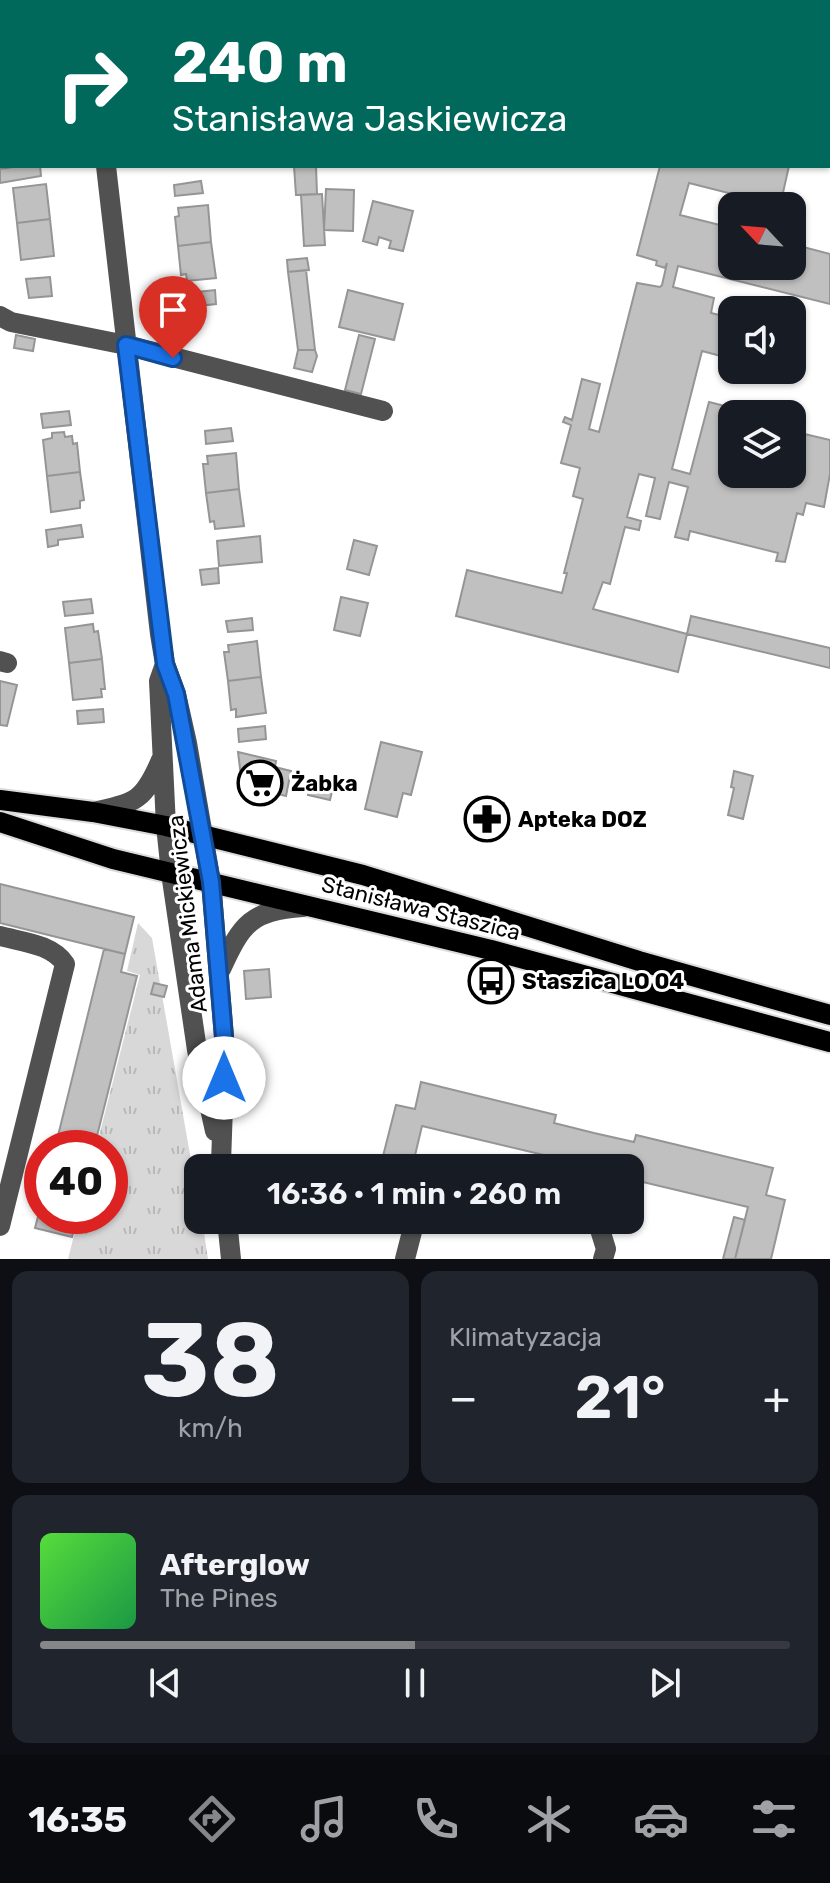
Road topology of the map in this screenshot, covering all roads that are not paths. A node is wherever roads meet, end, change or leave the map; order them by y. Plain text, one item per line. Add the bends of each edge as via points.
1 (106, 168) edge
2 (0, 316) edge
3 (126, 345) junction
4 (383, 411) dead end
5 (165, 664) junction
6 (163, 757) junction
7 (0, 800) edge
8 (93, 812) junction
9 (0, 822) edge
10 (166, 826) junction
11 (204, 835) junction
12 (171, 873) junction
13 (211, 882) junction
14 (312, 906) junction
15 (0, 936) edge
16 (219, 972) junction
17 (830, 1015) edge
18 (830, 1042) edge
19 (220, 1154) edge
20 (222, 1154) edge
21 (0, 1226) edge
22 (228, 1234) edge
23 (411, 1234) edge
24 (601, 1234) edge
25 (231, 1259) edge
26 (405, 1259) edge
27 (603, 1259) edge

1 - 3 street, Adama Mickiewicza
2 - 3 street
3 - 4 street
3 - 5 street, Adama Mickiewicza
5 - 6 street, Adama Mickiewicza via 159,681
5 - 11 street, Adama Mickiewicza via 176,694
6 - 8 street, Adama Mickiewicza via 151,785 131,804
6 - 10 street, Adama Mickiewicza
7 - 8 main road, Stanisława Staszica
8 - 10 main road, Stanisława Staszica
9 - 12 main road, Stanisława Staszica
10 - 11 main road, Stanisława Staszica
10 - 12 street, Adama Mickiewicza
11 - 13 street, Adama Mickiewicza
11 - 17 main road, Stanisława Staszica via 427,893
12 - 13 main road, Stanisława Staszica
12 - 19 street, Adama Mickiewicza via 197,1050
13 - 14 main road, Stanisława Staszica
13 - 16 street, Adama Mickiewicza
14 - 16 street via 265,912 246,925
14 - 18 main road, Stanisława Staszica
15 - 21 street via 47,949 65,964
16 - 20 street, Adama Mickiewicza via 225,1049
22 - 25 street
23 - 26 street
24 - 27 street

